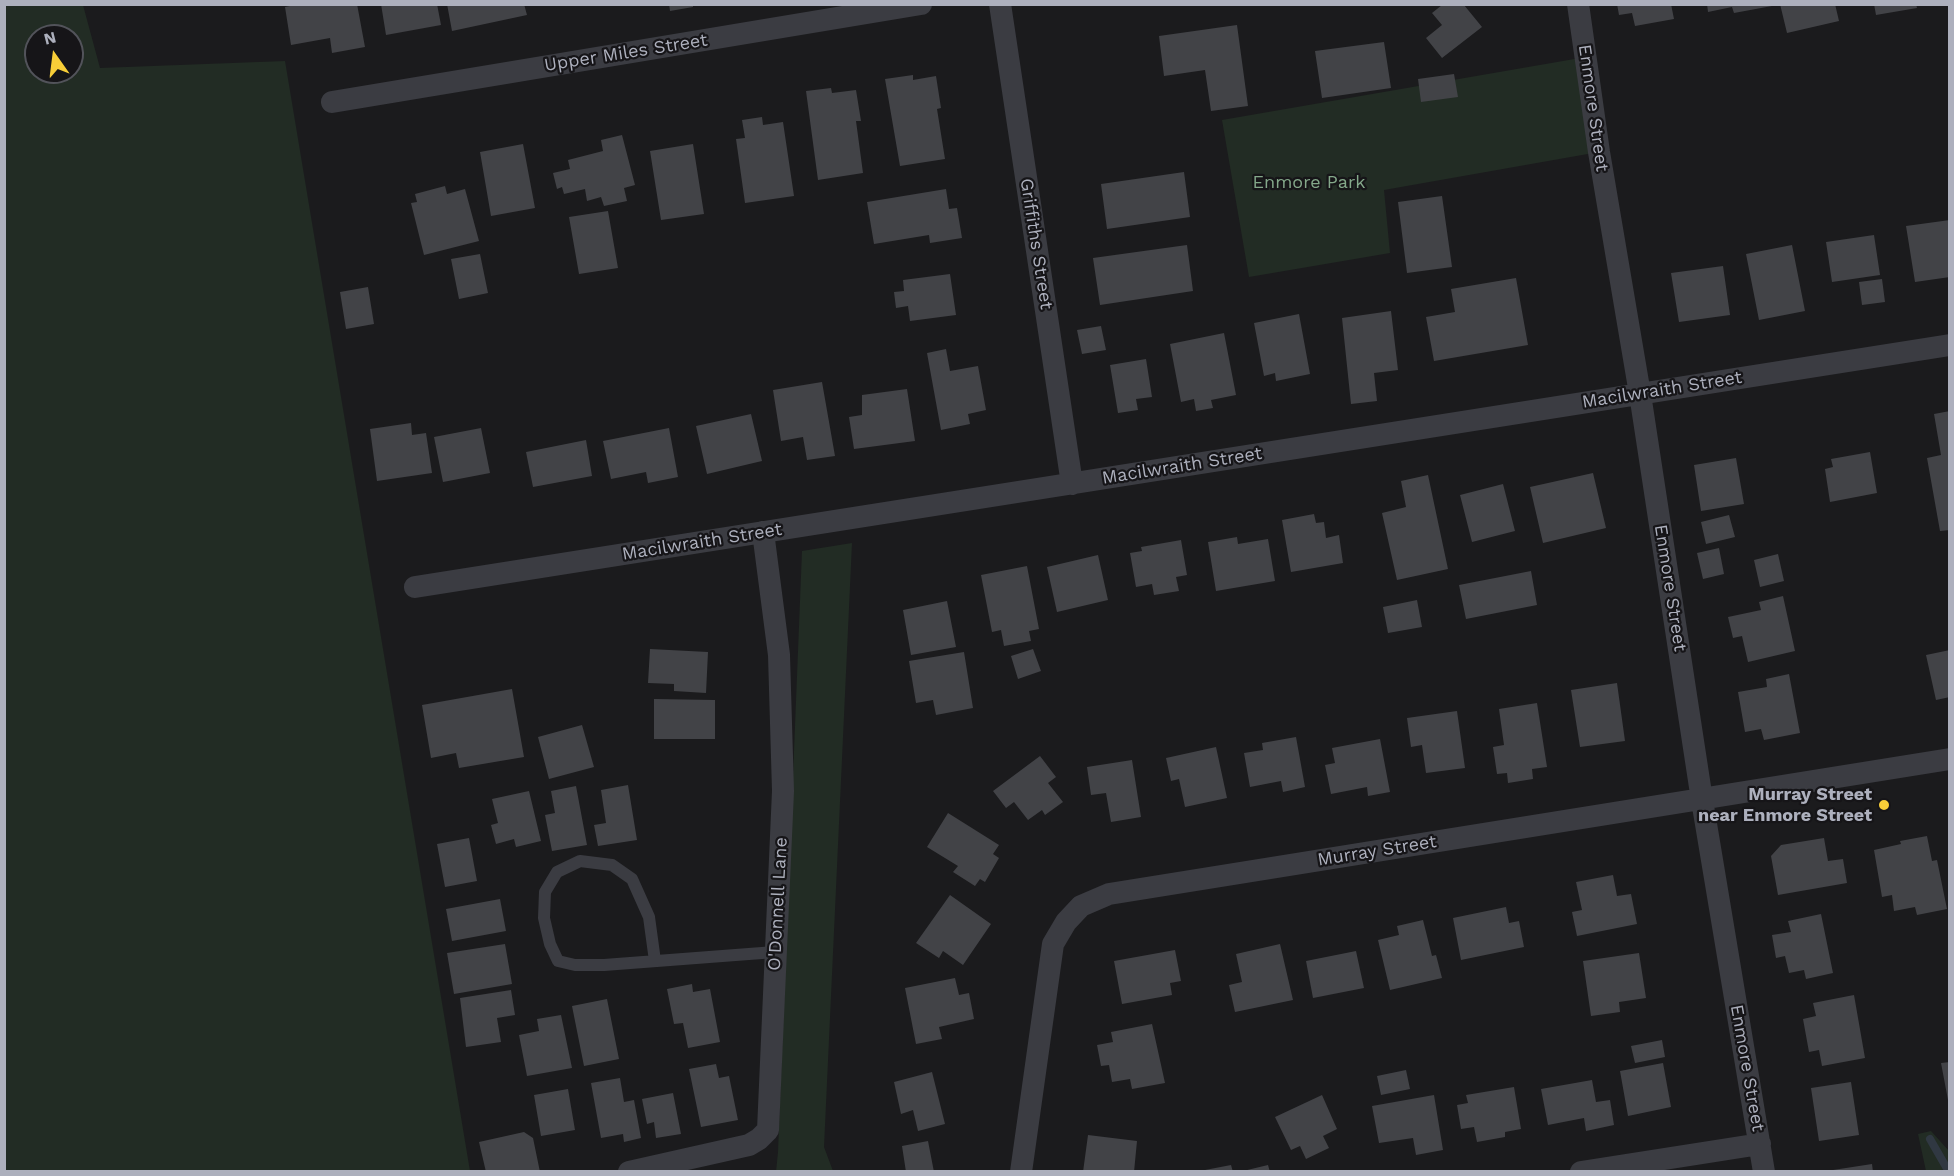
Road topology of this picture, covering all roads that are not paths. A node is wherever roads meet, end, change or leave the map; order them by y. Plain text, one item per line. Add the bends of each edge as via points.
1 (921, 4) edge
2 (1000, 4) edge
3 (1578, 4) edge
4 (332, 102) dead end
5 (1950, 345) edge
6 (1640, 393) junction
7 (1072, 484) junction
8 (763, 532) junction
9 (415, 587) dead end
10 (1950, 759) edge
11 (1702, 800) junction
12 (776, 952) junction
13 (655, 961) junction
14 (1760, 1144) junction
15 (629, 1172) edge
16 (1021, 1172) edge
17 (1581, 1172) edge
18 (1764, 1172) edge

1 - 4 street, Upper Miles Street
2 - 7 street, Griffiths Street
3 - 6 street, Enmore Street
5 - 6 street, Macilwraith Street
6 - 7 street, Macilwraith Street
6 - 11 street, Enmore Street
7 - 8 street, Macilwraith Street
8 - 9 street, Macilwraith Street
8 - 12 street, O'Donnell Lane via 782,688 783,791
10 - 11 street, Murray Street
11 - 14 street, Enmore Street
11 - 16 street, Murray Street via 1109,894 1081,906 1053,944
12 - 13 lane
12 - 15 street, O'Donnell Lane via 768,1130 749,1145
13 - 13 lane via 604,965 558,961 544,918 545,892 557,872 580,861 612,865 632,879 649,917
14 - 17 street
14 - 18 street, Enmore Street

